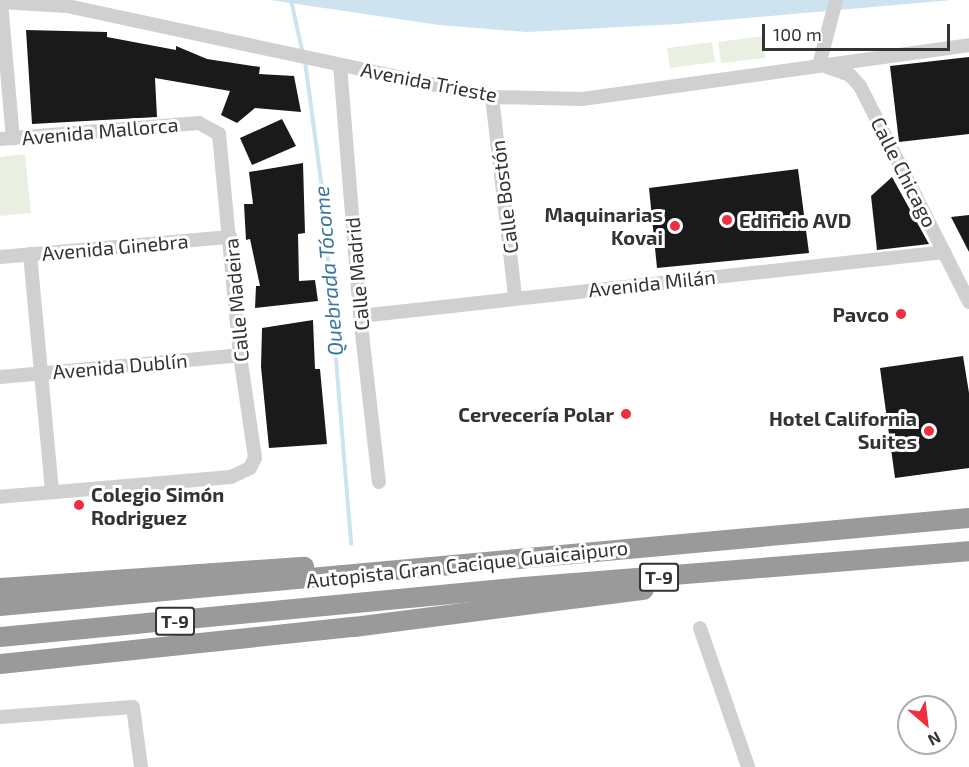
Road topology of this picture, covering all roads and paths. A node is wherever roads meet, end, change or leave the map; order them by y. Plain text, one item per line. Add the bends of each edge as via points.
1 (836, 0) edge
2 (0, 2) edge
3 (969, 45) edge
4 (819, 64) junction
5 (340, 65) junction
6 (492, 97) junction
7 (199, 123) joint
8 (6, 138) edge
9 (230, 237) junction
10 (945, 252) junction
11 (30, 254) junction
12 (0, 257) edge
13 (515, 297) junction
14 (968, 298) edge
15 (360, 316) junction
16 (240, 355) junction
17 (42, 373) junction
18 (0, 377) edge
19 (379, 482) dead end
20 (52, 492) junction
21 (0, 497) edge
22 (968, 518) edge
23 (969, 551) edge
24 (740, 568) junction
25 (363, 575) junction
26 (0, 588) edge
27 (0, 606) edge
28 (700, 628) dead end
29 (0, 637) edge
30 (81, 657) junction
31 (0, 664) edge
32 (0, 669) edge
33 (0, 717) edge
34 (141, 767) edge
35 (748, 767) edge

1 - 4 street
2 - 5 street, Avenida Trieste via 67,6
2 - 8 street
3 - 4 street, Avenida Trieste
4 - 6 street, Avenida Trieste via 582,99
4 - 10 street, Calle Chicago via 850,75 860,86
5 - 6 street, Avenida Trieste
5 - 15 street, Calle Madrid
6 - 13 street, Calle Bostón
7 - 8 street, Avenida Mallorca
7 - 9 street, Calle Madeira via 214,129 221,140
9 - 11 street, Avenida Ginebra
9 - 16 street, Calle Madeira
10 - 13 street, Avenida Milán
10 - 14 street, Calle Chicago
11 - 12 street, Avenida Ginebra
11 - 17 street
13 - 15 street, Avenida Milán
15 - 19 street, Calle Madrid
16 - 17 street, Avenida Dublín
16 - 20 street, Calle Madeira via 255,458 250,468 231,477
17 - 18 street, Avenida Dublín
17 - 20 street
20 - 21 street
22 - 25 highway, Autopista Gran Cacique Guaicaipuro / T-9 via 594,550
23 - 24 highway, Autopista Gran Cacique Guaicaipuro / T-9
24 - 29 highway, Autopista Gran Cacique Guaicaipuro / T-9
24 - 30 highway via 635,592
25 - 26 highway via 333,566
25 - 27 highway, Autopista Gran Cacique Guaicaipuro / T-9
28 - 35 street
30 - 31 highway
30 - 32 highway
33 - 34 street via 134,707

